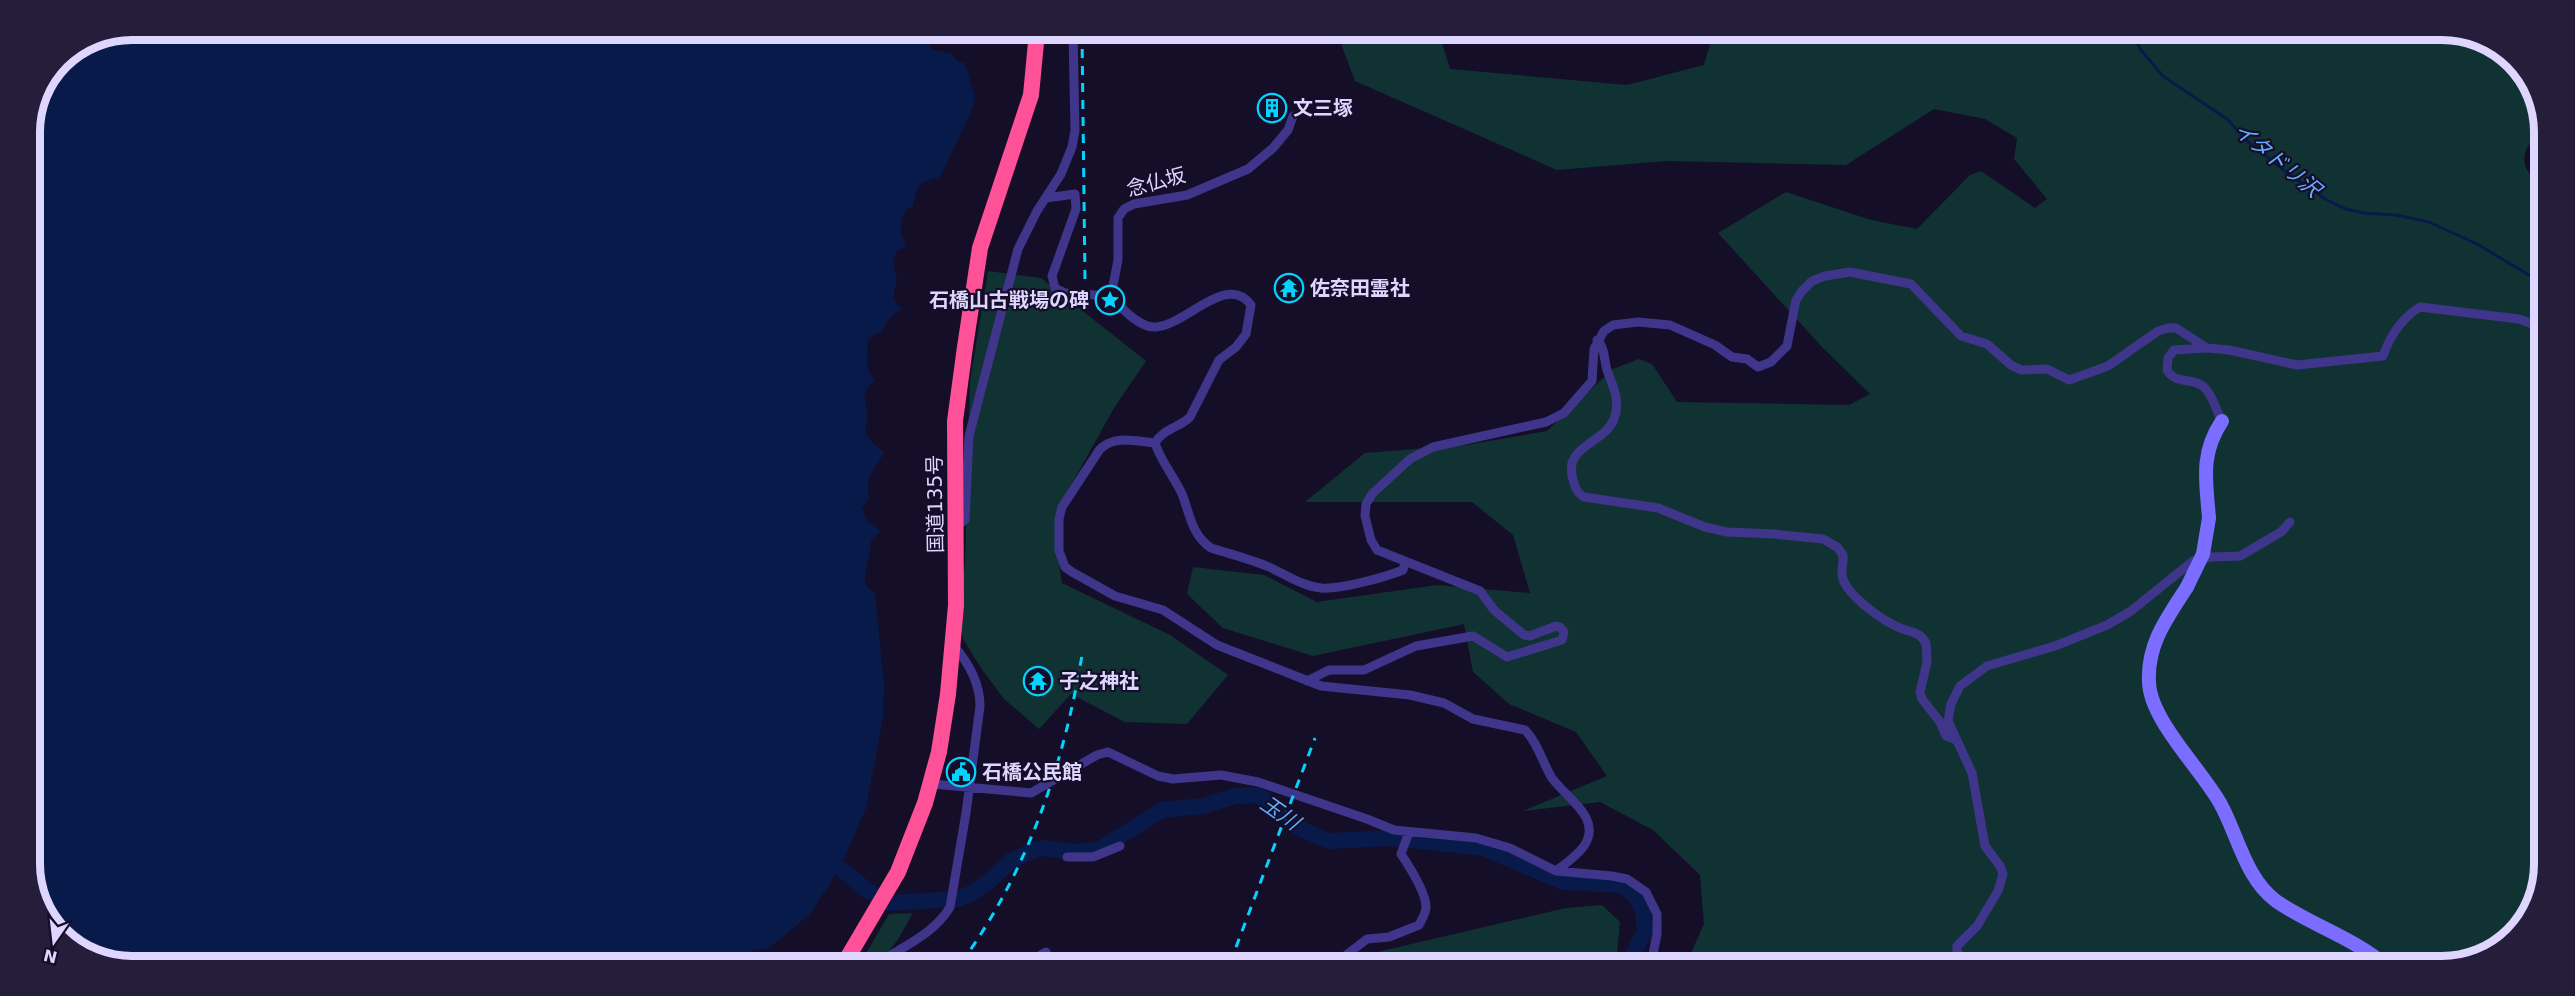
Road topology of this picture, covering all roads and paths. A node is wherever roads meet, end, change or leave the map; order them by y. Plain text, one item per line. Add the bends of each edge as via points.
1 (1036, 40) edge
2 (1073, 40) edge
3 (1293, 116) dead end
4 (1046, 198) junction
5 (1111, 296) junction
6 (2534, 325) edge
7 (1597, 340) junction
8 (2207, 348) junction
9 (2222, 421) joint
10 (1155, 443) junction
11 (2290, 522) dead end
12 (957, 526) junction
13 (1405, 562) junction
14 (953, 645) junction
15 (1307, 681) junction
16 (1954, 739) junction
17 (970, 787) junction
18 (930, 789) junction
19 (1409, 832) junction
20 (1120, 846) dead end
21 (1067, 857) dead end
22 (1556, 871) junction
23 (1046, 952) dead end
24 (849, 956) edge
25 (889, 956) edge
26 (1039, 956) edge
27 (1345, 956) edge
28 (1652, 956) edge
29 (1958, 956) edge
30 (2369, 956) edge

1 - 12 highway, 国道135号 via 1031,95 976,268 956,421
2 - 4 street via 1074,139 1067,162
3 - 5 street, 念仏坂 via 1288,130 1273,148 1248,169 1187,195 1124,209 1118,218 1118,260
4 - 5 street via 1075,194 1076,209 1052,276 1055,288 1065,293
4 - 12 street via 1018,249 969,435 965,520
5 - 10 street via 1131,315 1155,327 1225,293 1246,298 1251,305 1246,334 1219,360 1190,417 1166,430
6 - 8 street via 2519,319 2420,307 2403,320 2384,356 2297,365
7 - 8 street via 1612,325 1624,322 1670,325 1758,367 1776,358 1787,346 1796,300 1802,291 1812,281 1850,272 1911,284 1961,336 1987,344 2021,370 2047,369 2069,380 2083,376 2108,366 2168,328 2176,328
7 - 13 street via 1592,381 1564,413 1546,422 1433,447 1410,459 1368,498 1365,516 1371,540 1377,550
7 - 16 street via 1617,407 1610,426 1573,460 1572,477 1577,492 1584,497 1658,508 1727,532 1823,539 1831,543 1843,555 1843,579 1874,614 1916,632 1926,643 1922,699 1946,736
8 - 9 street via 2174,350 2168,358 2168,370 2176,379 2206,389
9 - 30 street, bridge via 2205,461 2209,518 2203,554 2151,652 2149,686 2154,706 2220,804 2259,886 2276,901
10 - 13 street via 1182,495 1194,531 1211,548 1320,588 1392,574 1403,570
10 - 15 street via 1117,439 1100,449 1062,507 1059,551 1065,567 1115,596 1163,610 1217,645
11 - 16 street via 2281,532 2240,556 2193,561 2131,611 2097,630 1987,666 1968,678 1947,714
12 - 14 highway, 国道135号
13 - 15 street via 1480,591 1494,610 1524,635 1556,626 1564,636 1558,642 1507,657 1473,636 1416,646 1364,670 1329,670
14 - 17 street via 968,662 980,698
14 - 18 highway, 国道135号 via 943,733
15 - 22 street via 1321,686 1410,695 1444,703 1473,718 1525,730 1560,789 1588,819 1584,847
16 - 29 street via 1972,773 1985,846 2003,874 1998,891 1977,926 1957,946
17 - 18 street
17 - 19 street via 1031,793 1108,752 1158,776 1221,775 1258,782
17 - 25 street via 950,907 932,929
18 - 24 highway, 国道135号 via 890,886
19 - 22 street via 1476,838 1510,848
19 - 27 street via 1401,854 1425,902 1419,925 1389,937 1367,939
20 - 21 street via 1093,857
22 - 28 street via 1627,879 1646,892 1654,903 1658,924
23 - 26 street

